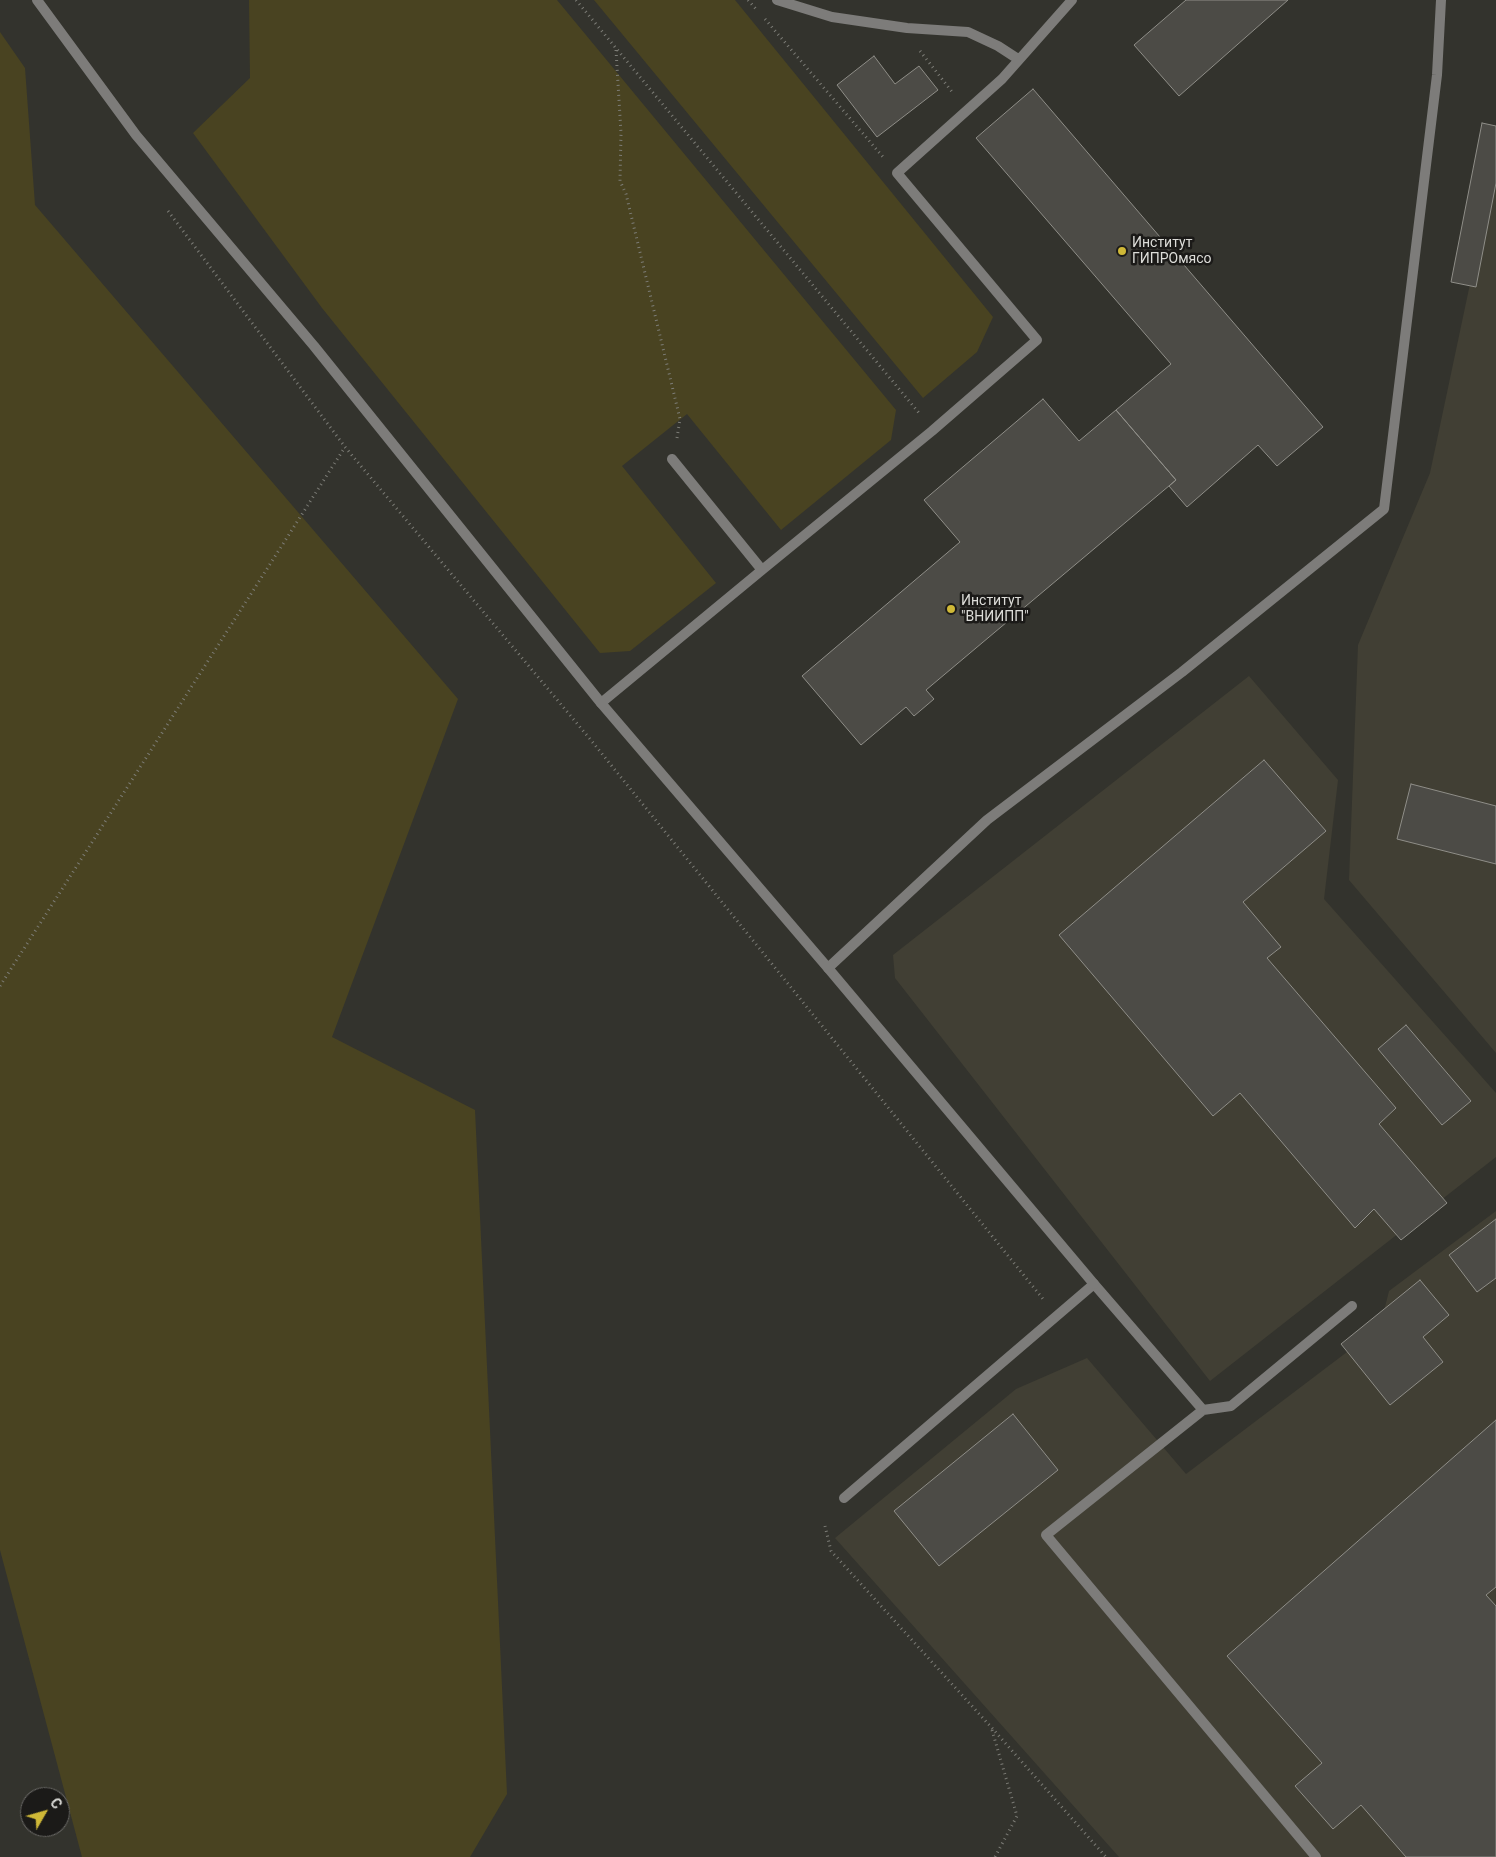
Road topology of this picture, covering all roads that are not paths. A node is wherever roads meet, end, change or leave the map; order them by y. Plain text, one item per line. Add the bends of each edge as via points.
1 (37, 0) edge
2 (777, 0) edge
3 (1072, 0) edge
4 (1441, 0) edge
5 (1018, 59) junction
6 (672, 459) road end
7 (762, 570) junction
8 (601, 703) junction
9 (828, 968) junction
10 (1094, 1284) junction
11 (1352, 1306) dead end
12 (1203, 1410) junction
13 (844, 1498) dead end
14 (1316, 1857) edge

1 - 8 street via 136,135 314,346
2 - 5 street via 832,17 907,28 968,32
3 - 5 street
4 - 9 street via 1437,75 1384,510 1182,672 987,820
5 - 7 street via 1002,79 897,173 1037,340
6 - 7 street
7 - 8 street
8 - 9 street
9 - 10 street
10 - 12 street
10 - 13 street
11 - 12 street via 1231,1406
12 - 14 street via 1046,1535

